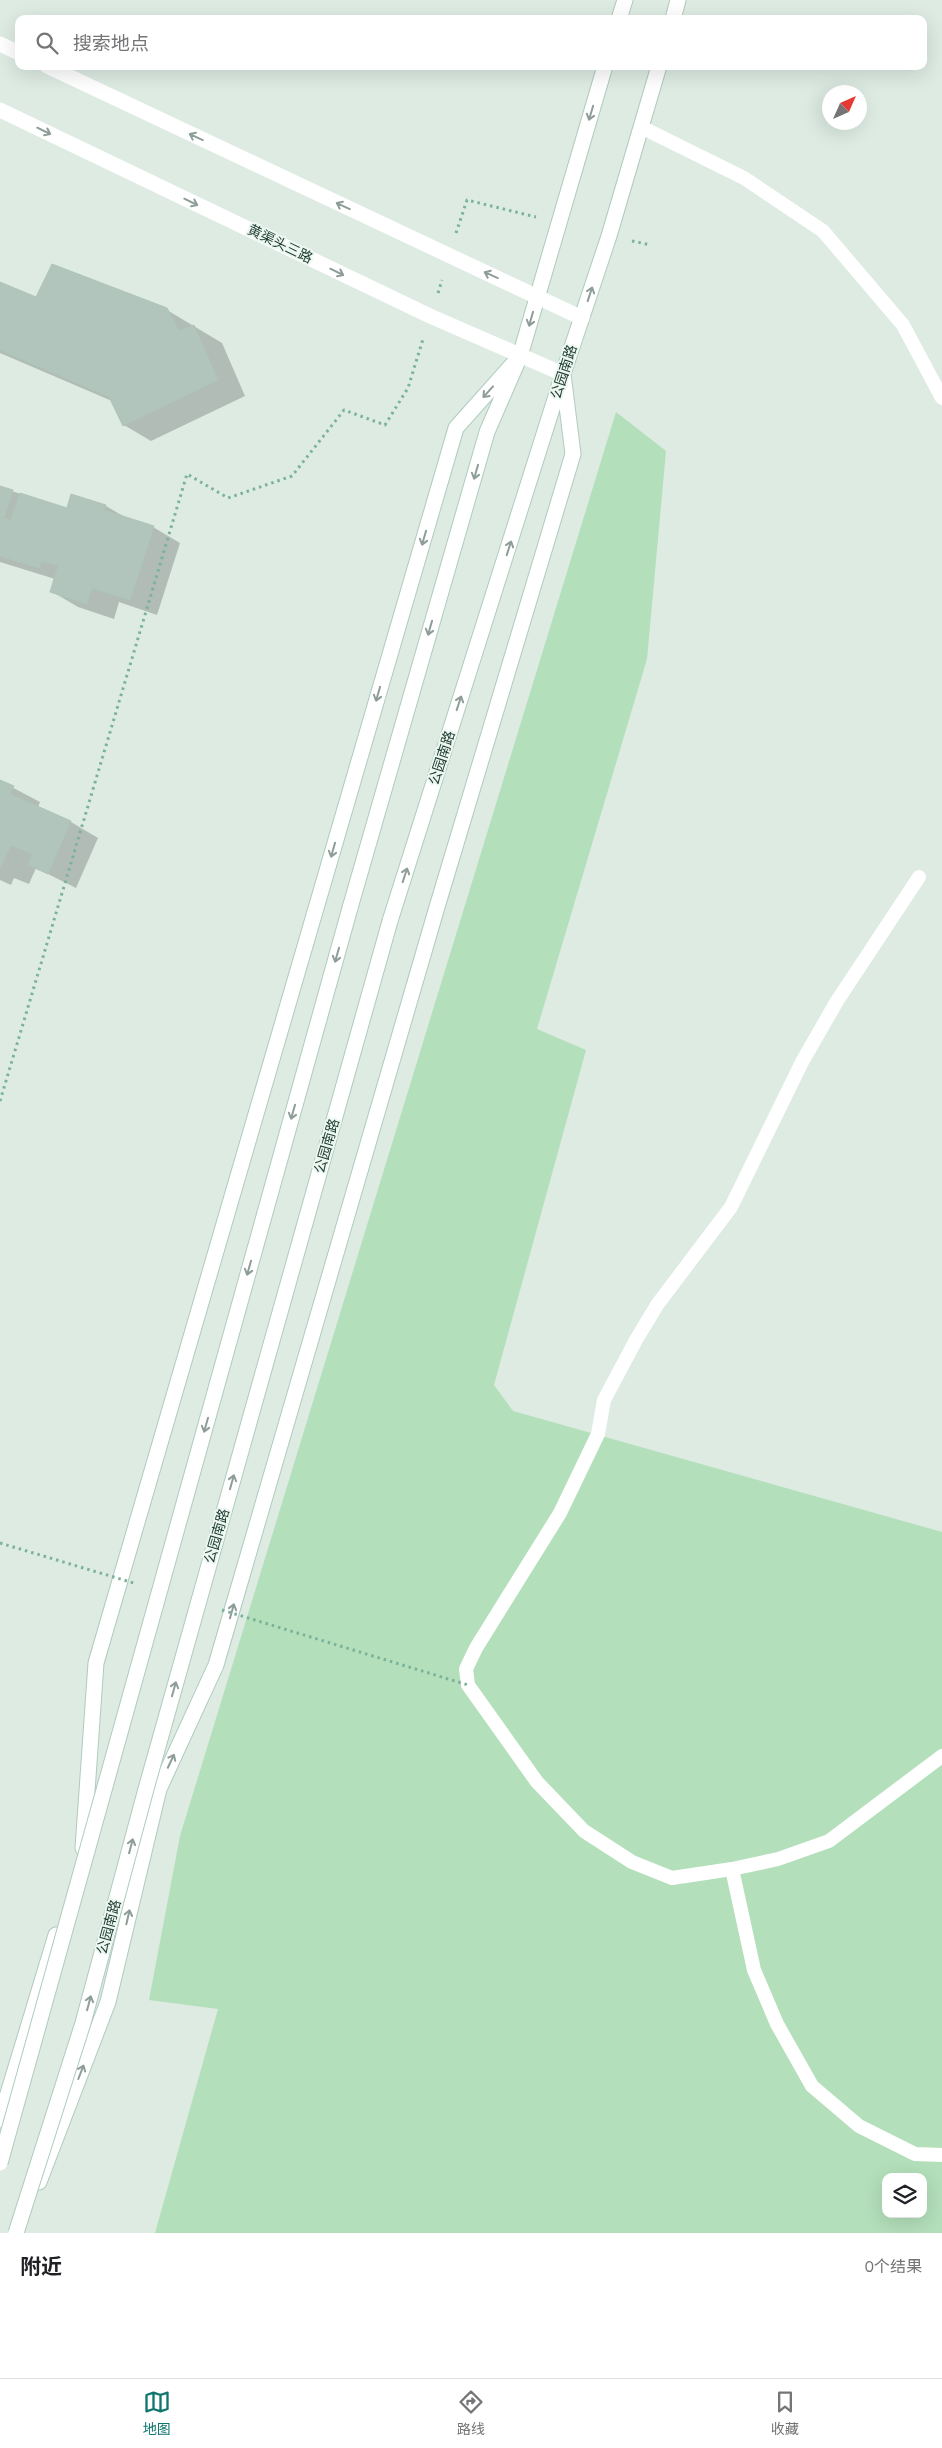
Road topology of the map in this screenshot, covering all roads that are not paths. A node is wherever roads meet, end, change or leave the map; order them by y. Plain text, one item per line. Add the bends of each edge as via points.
1 (625, 0) edge
2 (678, 0) edge
3 (620, 15) edge
4 (674, 15) edge
5 (0, 44) edge
6 (15, 51) edge
7 (56, 70) edge
8 (604, 70) edge
9 (658, 70) edge
10 (0, 110) edge
11 (641, 127) junction
12 (538, 296) junction
13 (582, 318) junction
14 (520, 356) junction
15 (563, 374) junction
16 (942, 398) edge
17 (919, 877) dead end
18 (942, 1756) edge
19 (732, 1869) junction
20 (0, 2120) edge
21 (942, 2155) edge
22 (0, 2163) edge
23 (16, 2233) edge
24 (22, 2233) edge

1 - 3 main road
2 - 4 main road
5 - 6 main road
12 -> 7 main road
8 -> 12 main road
9 - 11 main road, 公园南路
10 -> 14 main road, 黄渠头三路
13 -> 11 main road, 公园南路
11 - 16 lane via 744,178 823,231 903,325
12 - 13 main road
12 -> 14 main road
13 - 15 main road, 公园南路
14 - 15 main road, 黄渠头三路
14 -> 20 main road via 456,428 453,438 96,1663 84,1843
14 -> 22 main road, bridge via 487,432 350,908
23 -> 15 main road, 公园南路, bridge via 84,2023 149,1779 390,921
24 -> 15 main road via 108,2002 159,1789 216,1665 573,454
17 - 19 lane via 837,1001 806,1055 732,1207 657,1305 636,1340 604,1400 598,1434 560,1513 466,1669 468,1685 537,1782 584,1831 632,1862 672,1878
18 - 19 lane via 829,1841 778,1859
19 - 21 lane via 754,1970 777,2024 812,2086 859,2126 915,2154

